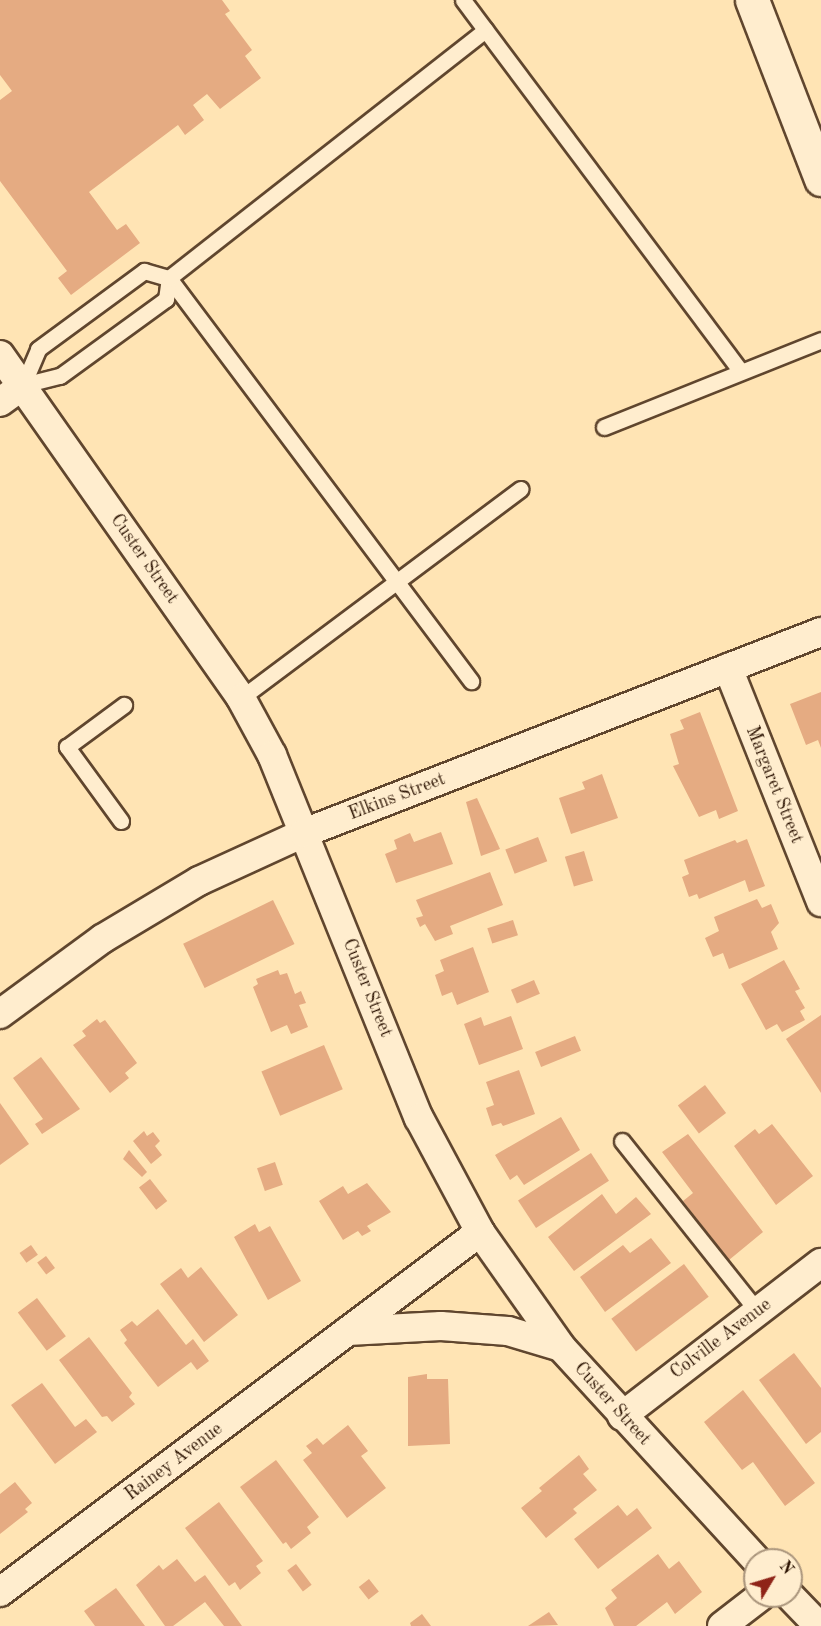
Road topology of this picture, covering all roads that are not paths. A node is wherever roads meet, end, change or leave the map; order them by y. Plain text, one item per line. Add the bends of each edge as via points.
1 (463, 0) edge
2 (752, 0) edge
3 (485, 30) junction
4 (813, 136) edge
5 (821, 179) edge
6 (169, 278) junction
7 (821, 340) edge
8 (0, 355) edge
9 (740, 370) junction
10 (22, 385) junction
11 (0, 402) edge
12 (604, 428) dead end
13 (520, 489) dead end
14 (396, 582) junction
15 (821, 632) edge
16 (728, 668) junction
17 (471, 681) dead end
18 (242, 698) junction
19 (124, 705) dead end
20 (121, 821) dead end
21 (304, 833) junction
22 (821, 902) edge
23 (0, 1014) edge
24 (622, 1141) dead end
25 (480, 1232) junction
26 (821, 1263) edge
27 (758, 1312) junction
28 (348, 1331) junction
29 (561, 1347) junction
30 (622, 1416) junction
31 (745, 1548) edge
32 (0, 1592) edge
33 (745, 1608) edge
34 (802, 1608) edge
35 (722, 1626) edge
36 (819, 1626) edge

1 - 3 lane
2 - 4 street
3 - 6 lane
3 - 9 lane
4 - 5 street
6 - 10 lane via 166,299 98,349 60,376
6 - 10 lane via 144,271 38,350
6 - 14 lane
7 - 9 lane
8 - 10 street, Custer Street
9 - 12 lane
10 - 11 street
10 - 18 street, Custer Street
13 - 14 lane
14 - 17 lane
14 - 18 lane
15 - 16 street, Elkins Street
16 - 21 street, Elkins Street
16 - 22 street, Margaret Street
18 - 21 street, Custer Street via 272,755
19 - 20 lane via 67,747
21 - 23 street, Elkins Street via 189,887 102,939
21 - 25 street, Custer Street via 419,1118
24 - 27 lane
25 - 28 street, Rainey Avenue
25 - 29 street, Custer Street
26 - 27 street, Colville Avenue
27 - 30 street, Colville Avenue
28 - 29 street via 441,1326 508,1331
28 - 32 street, Rainey Avenue
29 - 30 street, Custer Street
30 - 31 street, Custer Street
33 - 35 street
34 - 36 street

